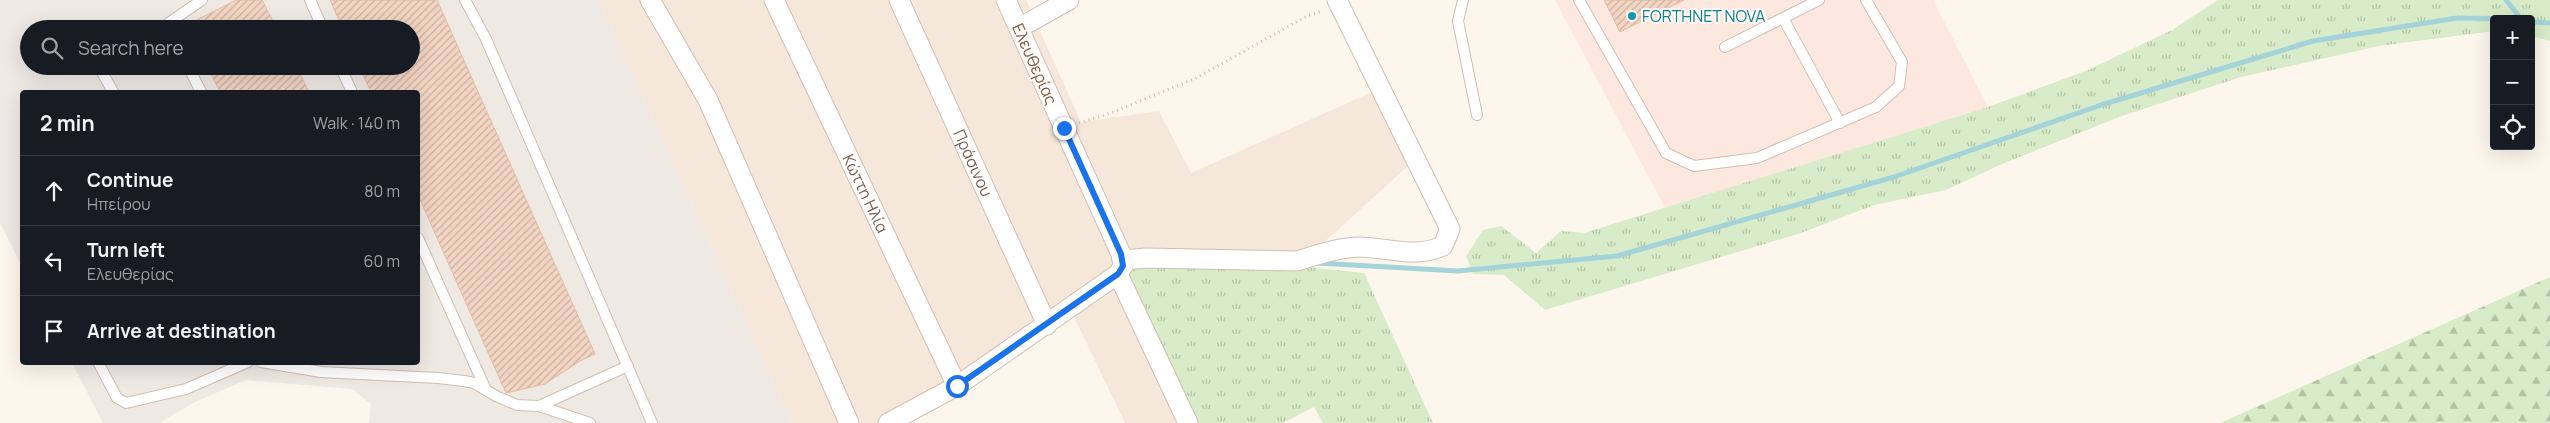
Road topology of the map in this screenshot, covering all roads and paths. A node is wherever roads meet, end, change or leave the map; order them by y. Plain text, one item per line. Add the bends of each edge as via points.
1 (202, 0) edge
2 (310, 0) edge
3 (465, 0) edge
4 (650, 0) edge
5 (774, 0) edge
6 (899, 0) edge
7 (1006, 0) edge
8 (1069, 0) edge
9 (1463, 0) edge
10 (1580, 0) edge
11 (1819, 0) edge
12 (1866, 0) edge
13 (1338, 3) edge
14 (1783, 18) junction
15 (176, 20) edge
16 (319, 20) edge
17 (1019, 28) junction
18 (1725, 47) dead end
19 (104, 75) edge
20 (192, 75) edge
21 (344, 75) edge
22 (112, 90) edge
23 (200, 90) edge
24 (351, 90) edge
25 (1477, 115) dead end
26 (1840, 123) junction
27 (1064, 128) junction
28 (420, 242) edge
29 (1122, 267) junction
30 (1047, 325) junction
31 (100, 365) edge
32 (241, 365) edge
33 (279, 365) edge
34 (340, 365) edge
35 (628, 366) junction
36 (343, 372) junction
37 (957, 386) junction
38 (486, 390) junction
39 (538, 406) junction
40 (590, 423) edge
41 (652, 423) edge
42 (849, 423) edge
43 (888, 423) edge
44 (1188, 423) edge

1 - 15 lane
2 - 16 lane
3 - 35 lane via 486,39
4 - 42 street via 708,100
5 - 37 street, Κώττη Ηλία
6 - 30 street, Πράσινου
7 - 17 street, Ελευθερίας
8 - 17 street
9 - 25 lane via 1458,21
10 - 26 lane via 1666,153 1694,166 1756,158
11 - 14 lane
12 - 26 lane via 1902,62 1899,86 1876,108
13 - 27 path via 1308,15 1196,78 1111,113
13 - 29 street via 1450,229 1443,246 1430,252 1412,254 1357,247 1320,253 1297,261 1146,258
14 - 18 lane
14 - 26 lane
17 - 27 street, Ελευθερίας
19 - 22 lane
20 - 23 lane
21 - 24 lane
27 - 29 street, Ελευθερίας
28 - 38 lane
29 - 30 street
29 - 44 street, Ελευθερίας
30 - 37 street
31 - 32 lane via 117,398 126,402 186,388
33 - 36 lane
34 - 36 lane
35 - 39 lane
35 - 41 lane
36 - 38 lane via 438,378 474,383
37 - 43 street
38 - 39 lane via 517,405
39 - 40 lane

